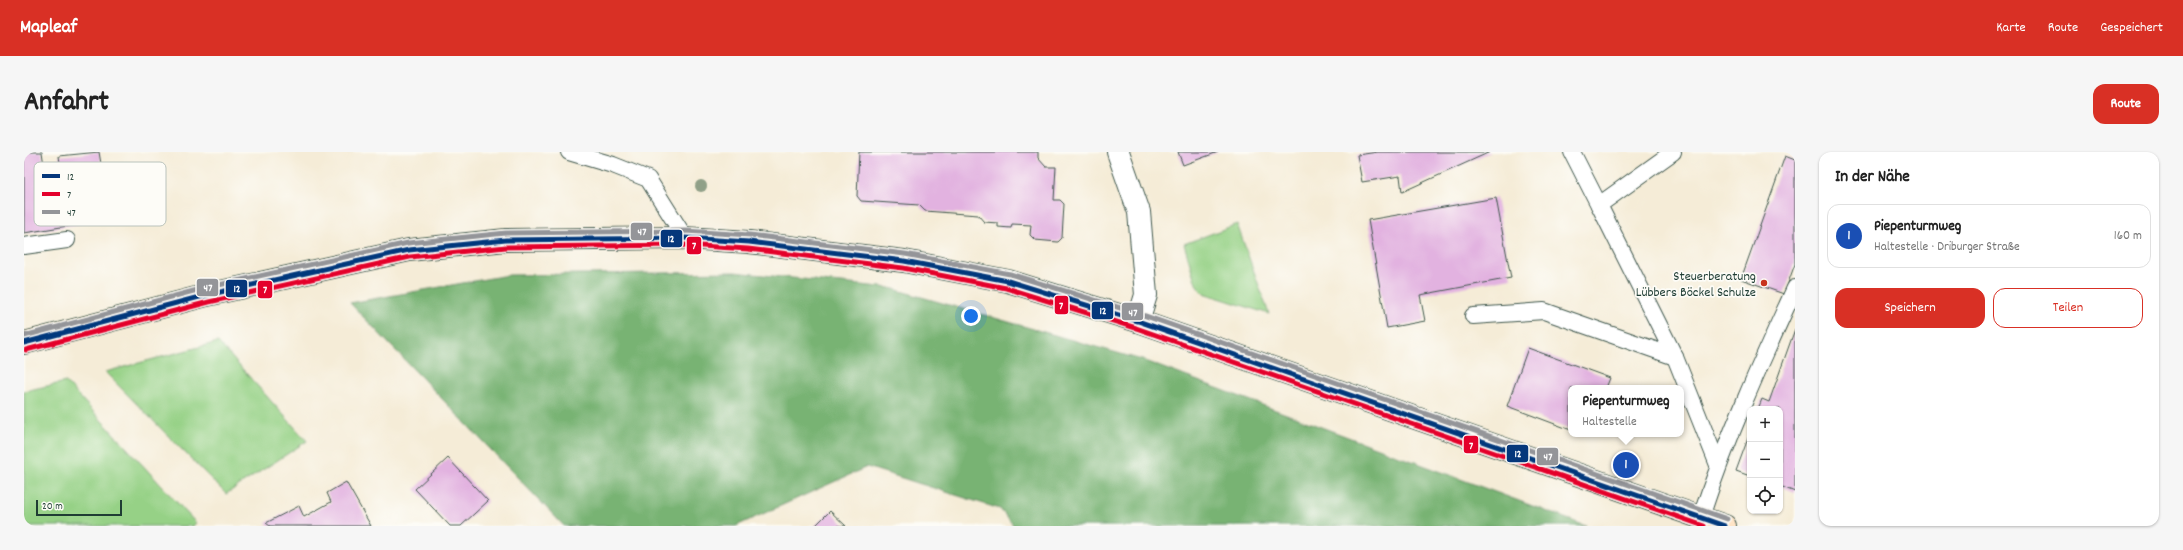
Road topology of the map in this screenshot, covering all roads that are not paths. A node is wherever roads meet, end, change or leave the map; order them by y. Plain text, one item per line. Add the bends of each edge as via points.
1 (569, 152) edge
2 (1118, 152) edge
3 (1572, 152) edge
4 (1673, 152) edge
5 (1599, 205) junction
6 (686, 238) junction
7 (67, 240) dead end
8 (24, 246) edge
9 (1795, 288) edge
10 (1472, 316) dead end
11 (1138, 321) junction
12 (24, 343) edge
13 (1675, 356) junction
14 (1718, 465) junction
15 (1701, 517) junction
16 (1726, 526) edge

1 - 6 lane via 613,164 648,179
2 - 11 street via 1139,212 1146,295
3 - 5 lane
4 - 5 lane
5 - 13 lane
6 - 11 main road via 749,242 912,262 1008,280
6 - 12 main road via 506,240 409,250 207,294
7 - 8 lane
9 - 14 lane via 1747,392
10 - 13 lane via 1544,311
11 - 15 main road
13 - 14 lane
14 - 15 lane
15 - 16 main road

